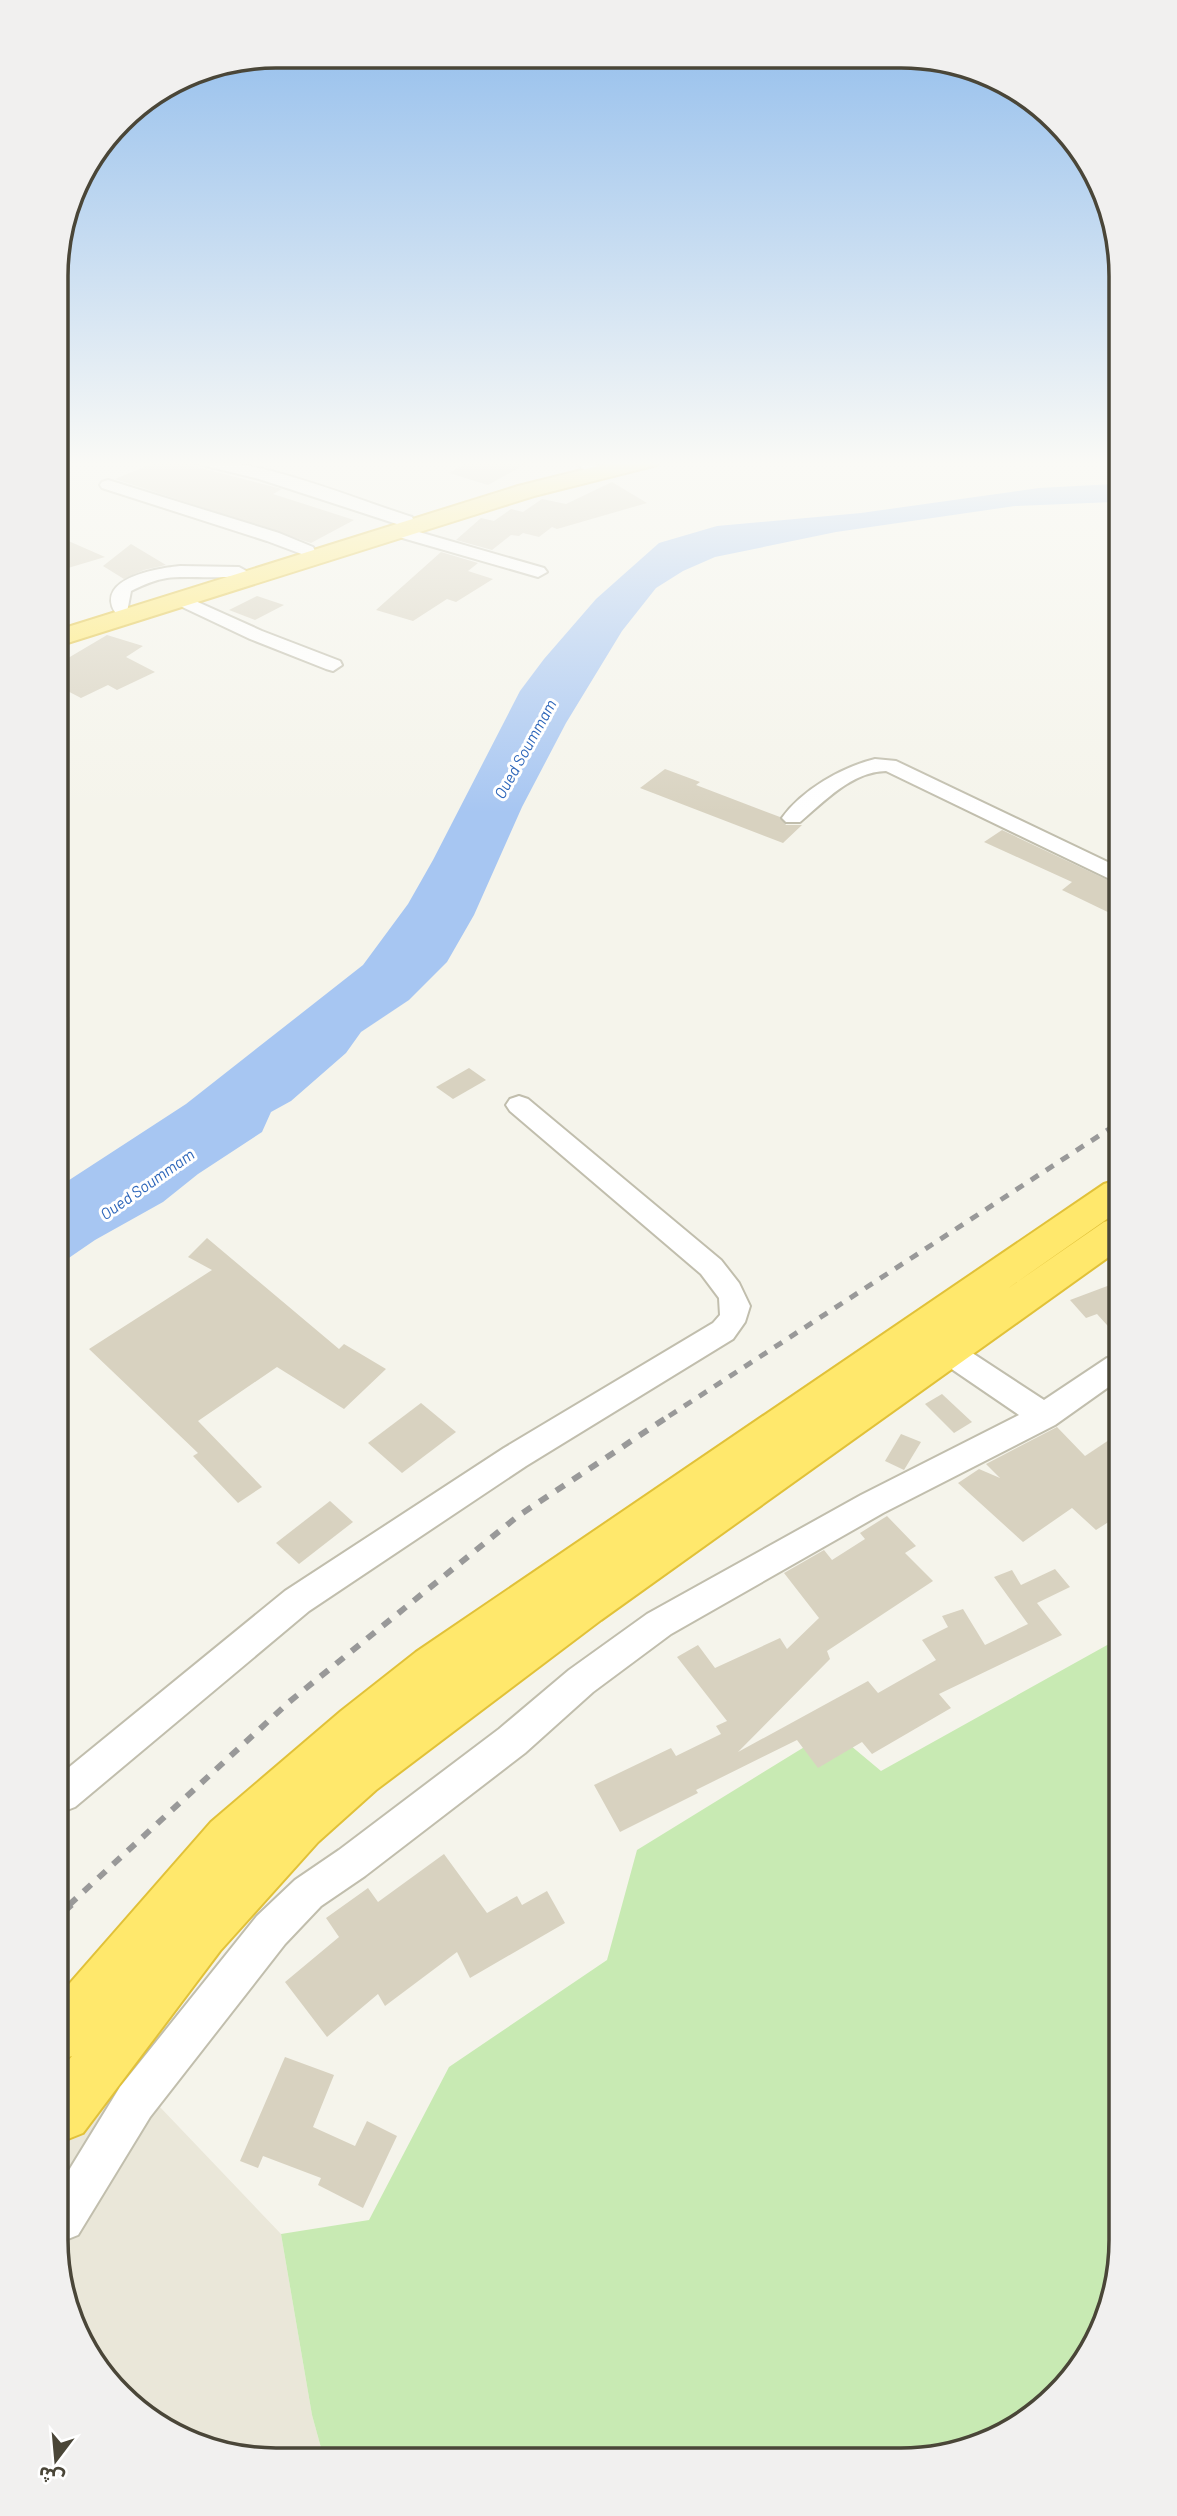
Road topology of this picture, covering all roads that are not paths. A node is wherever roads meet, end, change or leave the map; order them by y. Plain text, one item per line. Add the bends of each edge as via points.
1 (221, 577) edge
2 (249, 577) edge
3 (182, 600) junction
4 (69, 625) edge
5 (69, 635) edge
6 (333, 665) dead end
7 (793, 818) dead end
8 (1109, 871) edge
9 (519, 1105) dead end
10 (1109, 1199) edge
11 (1109, 1238) edge
12 (947, 1351) junction
13 (1108, 1372) edge
14 (1044, 1416) junction
15 (68, 1791) edge
16 (68, 2026) edge
17 (68, 2106) edge
18 (68, 2212) edge

1 - 4 highway
2 - 3 highway
3 - 5 highway
3 - 6 street
7 - 8 street via 852,771 889,765
9 - 15 street via 711,1267 734,1297 737,1306 732,1323 515,1457 297,1601
10 - 16 highway via 433,1667 229,1839
11 - 12 highway
12 - 14 street
12 - 17 highway via 585,1606 332,1797 201,1932
13 - 14 street
14 - 18 street via 872,1504 659,1624 308,1893 232,1977 135,2102

